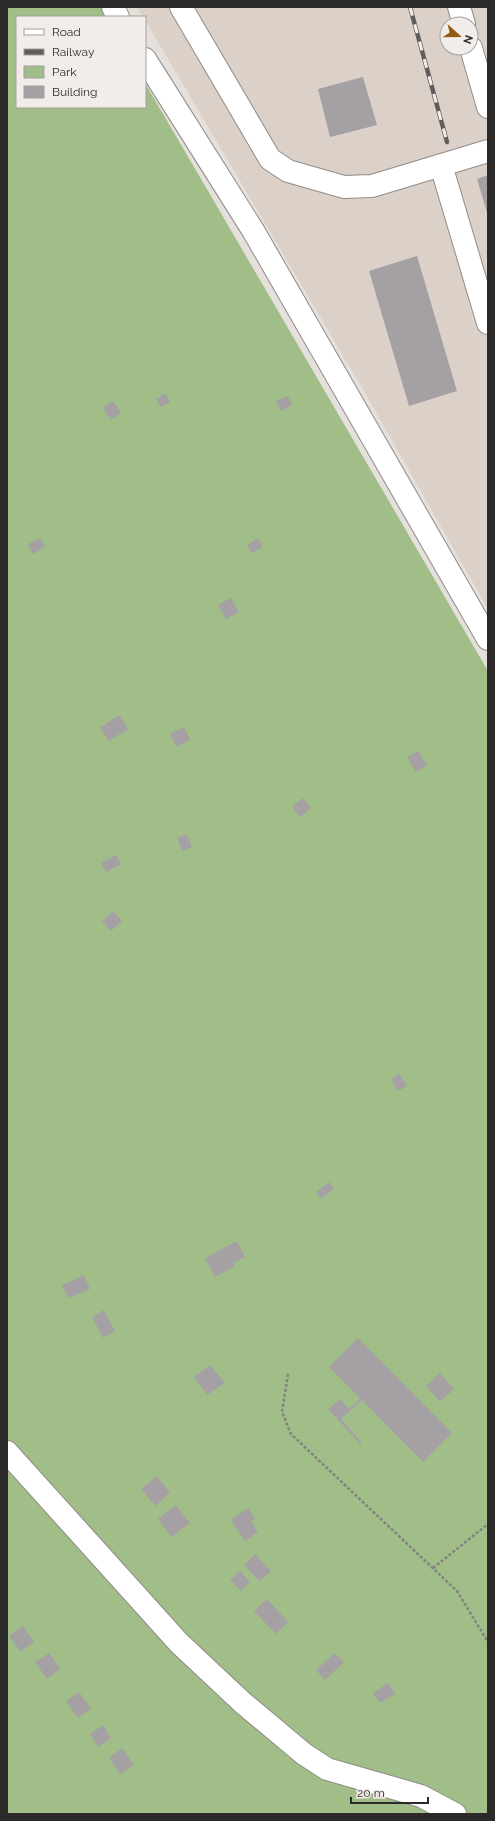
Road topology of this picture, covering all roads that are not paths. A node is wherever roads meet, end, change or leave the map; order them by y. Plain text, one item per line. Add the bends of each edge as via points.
1 (113, 7) edge
2 (181, 7) edge
3 (118, 16) edge
4 (473, 56) edge
5 (146, 61) edge
6 (488, 107) edge
7 (488, 151) edge
8 (441, 165) junction
9 (488, 323) edge
10 (488, 639) edge
11 (7, 1452) edge
12 (455, 1814) edge

1 - 3 lane
2 - 8 lane via 270,159 288,171 344,187 358,187 372,186
4 - 6 lane
5 - 10 lane via 254,232
7 - 8 lane
8 - 9 lane
11 - 12 lane via 179,1643 243,1703 304,1754 327,1768 421,1796

